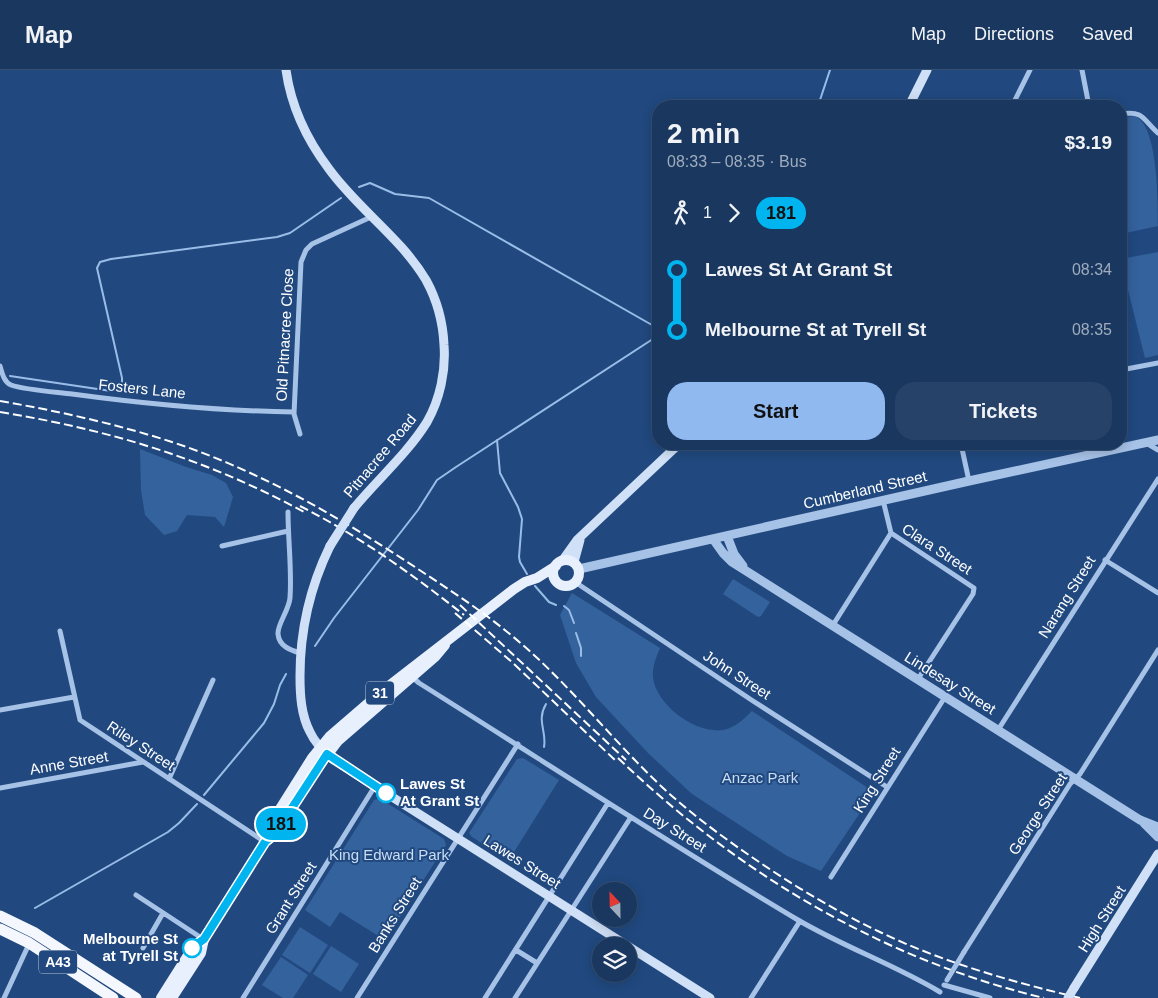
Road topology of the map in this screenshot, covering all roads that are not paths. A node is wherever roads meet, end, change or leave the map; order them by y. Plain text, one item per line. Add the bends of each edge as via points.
1 (286, 70) edge
2 (928, 70) edge
3 (1030, 70) edge
4 (1082, 70) edge
5 (912, 100) edge
6 (1015, 100) edge
7 (1088, 100) edge
8 (1127, 114) edge
9 (1158, 133) edge
10 (371, 217) junction
11 (1158, 363) edge
12 (0, 366) edge
13 (1127, 369) edge
14 (294, 412) junction
15 (300, 434) dead end
16 (1158, 440) edge
17 (1146, 443) junction
18 (1127, 447) edge
19 (672, 450) edge
20 (962, 450) edge
21 (1113, 450) edge
22 (1158, 450) edge
23 (1158, 479) edge
24 (969, 481) junction
25 (883, 500) junction
26 (288, 512) dead end
27 (288, 532) junction
28 (891, 533) junction
29 (585, 534) junction
30 (727, 536) junction
31 (713, 539) junction
32 (222, 546) dead end
33 (1106, 560) junction
34 (559, 563) junction
35 (576, 566) junction
36 (746, 570) junction
37 (537, 578) junction
38 (575, 582) junction
39 (559, 584) junction
40 (1158, 593) edge
41 (832, 625) junction
42 (60, 631) dead end
43 (1158, 650) edge
44 (300, 653) junction
45 (410, 675) junction
46 (918, 679) junction
47 (213, 680) dead end
48 (946, 696) junction
49 (74, 697) junction
50 (0, 710) edge
51 (998, 730) junction
52 (518, 744) junction
53 (323, 751) junction
54 (143, 762) junction
55 (169, 779) junction
56 (1075, 779) junction
57 (375, 786) junction
58 (887, 787) junction
59 (0, 788) edge
60 (608, 803) junction
61 (631, 817) junction
62 (1140, 820) junction
63 (1158, 827) edge
64 (1158, 837) edge
65 (458, 838) junction
66 (265, 842) junction
67 (1158, 854) edge
68 (831, 877) dead end
69 (136, 895) dead end
70 (550, 896) junction
71 (572, 910) junction
72 (164, 913) junction
73 (0, 916) edge
74 (800, 921) junction
75 (0, 928) edge
76 (32, 938) junction
77 (204, 939) junction
78 (143, 948) dead end
79 (516, 950) junction
80 (538, 963) junction
81 (945, 982) junction
82 (939, 995) edge
83 (4, 998) edge
84 (113, 998) edge
85 (136, 998) edge
86 (161, 998) edge
87 (172, 998) edge
88 (243, 998) edge
89 (357, 998) edge
90 (485, 998) edge
91 (515, 998) edge
92 (710, 998) edge
93 (751, 998) edge
94 (934, 998) edge
95 (990, 998) edge
96 (1068, 998) edge

1 - 10 main road, Pitnacree Road via 295,107 309,140
2 - 5 main road
3 - 6 street
4 - 7 street
8 - 9 street via 1137,113 1144,117
10 - 14 street, Old Pitnacree Close via 312,244 303,256
10 - 44 main road, Pitnacree Road, bridge via 410,259 426,281 436,304 443,329 445,356 440,387 428,420 413,442 354,508 330,546 306,614
11 - 13 street
12 - 14 street, Fosters Lane via 9,383 34,389 154,404
14 - 15 street, Old Pitnacree Close
16 - 17 street, Cumberland Street
17 - 18 street, Cumberland Street
17 - 22 street
19 - 29 main road, 31
20 - 24 street
21 - 24 street, Cumberland Street
23 - 33 street, Narang Street
24 - 25 street, Cumberland Street
25 - 28 street, Clara Street
25 - 30 street, Cumberland Street
26 - 27 street
27 - 32 street
27 - 44 street via 290,597 278,634 287,649
28 - 41 street
28 - 46 street, Clara Street via 974,588
29 - 34 main road, 31
29 - 35 main road, 31 via 577,548
30 - 31 street, Cumberland Street
30 - 36 street, Lindesay Street via 734,554
31 - 35 street, Cumberland Street
31 - 36 street, Lindesay Street via 727,559
33 - 40 street
33 - 51 street, Narang Street
34 - 35 main road via 568,560
34 - 37 main road, 31
34 - 39 main road via 553,574
35 - 38 main road, 31 via 579,577
36 - 41 street, Lindesay Street
37 - 39 main road
37 - 45 main road, 31 via 514,590
38 - 39 main road via 567,586
38 - 58 street, John Street
41 - 46 street, Lindesay Street
42 - 49 street, Riley Street
43 - 56 street, George Street
44 - 53 main road, Pitnacree Road via 302,706 308,728
45 - 52 street, Day Street
45 - 53 main road, 31 via 352,716 330,736
46 - 48 street, Lindesay Street
47 - 55 street
48 - 51 street, Lindesay Street
48 - 58 street, King Street
49 - 50 street
49 - 54 street, Riley Street via 80,720
51 - 56 street, Lindesay Street
52 - 60 street, Day Street
52 - 65 street, Banks Street
53 - 57 main road, Lawes Street
53 - 66 main road, 31 via 268,828
54 - 55 street, Riley Street
54 - 59 street, Anne Street
55 - 66 street, Riley Street
56 - 62 street, Lindesay Street
56 - 81 street, George Street, bridge
57 - 65 main road, Lawes Street
57 - 88 street, Grant Street
58 - 68 street, King Street
60 - 61 street, Day Street
60 - 70 street
61 - 71 street
61 - 74 street, Day Street
62 - 63 street, Lindesay Street
62 - 64 street, Lindesay Street
65 - 70 main road, Lawes Street
65 - 89 street, Banks Street
66 - 77 main road, 31
67 - 96 main road, High Street, bridge
69 - 72 street
70 - 71 main road, Lawes Street
70 - 79 street
71 - 80 street
71 - 92 main road, Lawes Street
72 - 77 street
72 - 78 street
73 - 76 highway, A43
74 - 82 street, Day Street via 907,974
74 - 93 street
75 - 76 highway, A43
76 - 83 street
76 - 84 highway, A43
76 - 85 highway, A43
77 - 86 main road, 31 via 192,948
77 - 87 main road, 31 via 201,953
79 - 80 street
79 - 90 street
80 - 91 street
81 - 82 street, George Street
81 - 95 street
82 - 94 street, George Street

